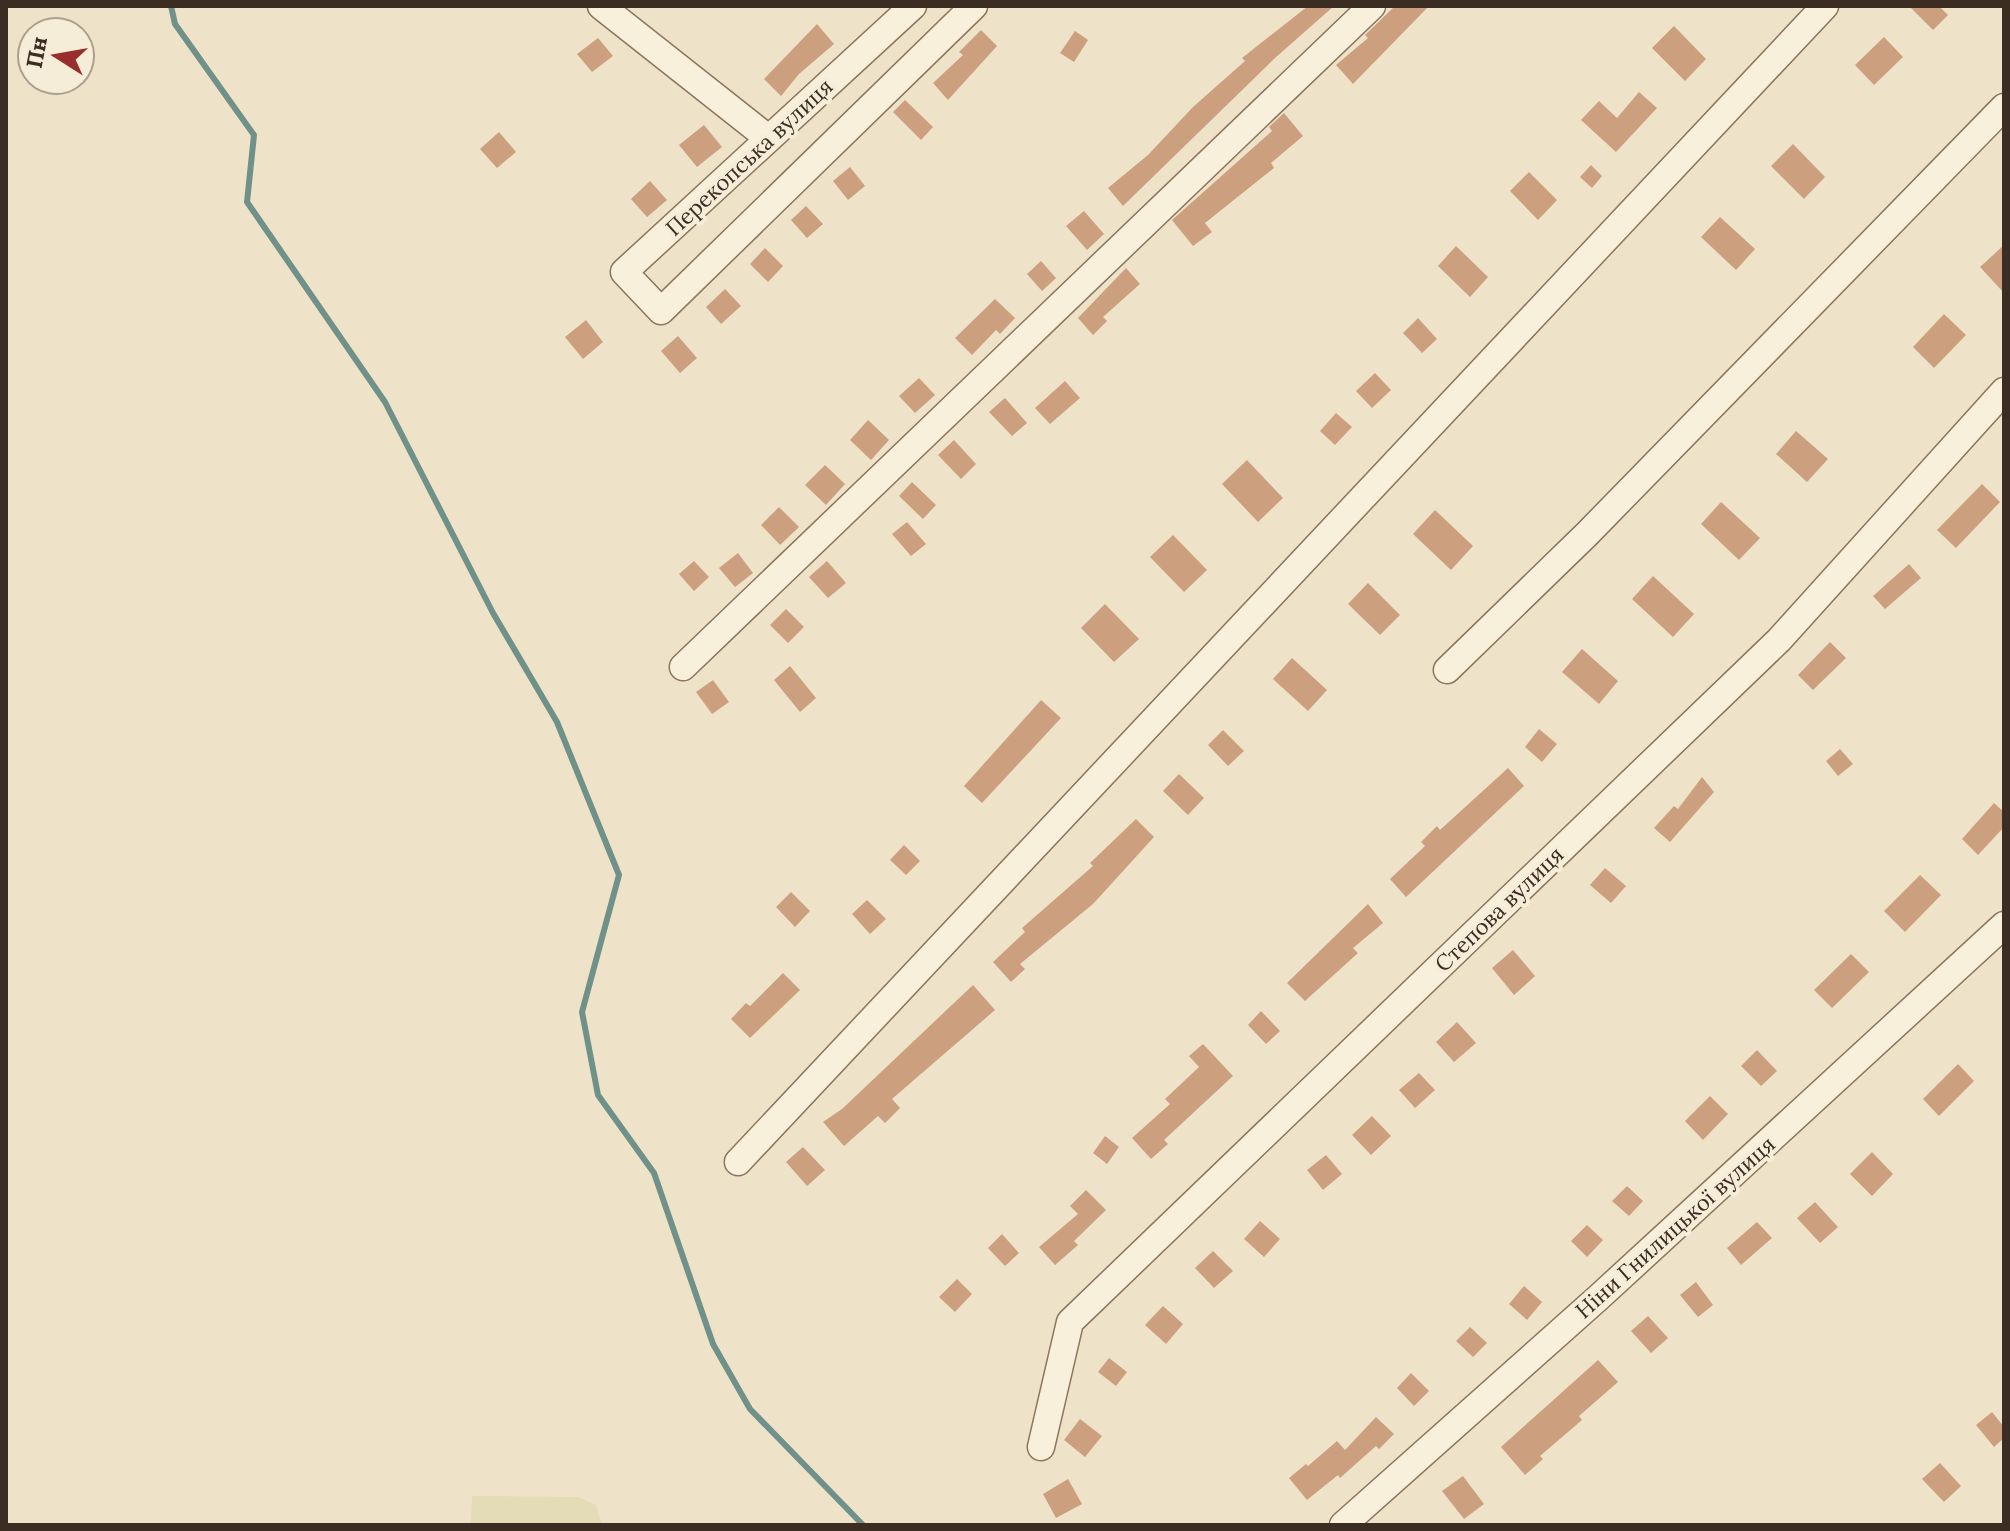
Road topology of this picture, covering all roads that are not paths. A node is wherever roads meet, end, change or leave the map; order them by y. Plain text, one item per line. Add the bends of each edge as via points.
1 (601, 6) edge
2 (913, 6) edge
3 (974, 6) edge
4 (1372, 6) edge
5 (1825, 6) edge
6 (2004, 107) edge
7 (768, 138) junction
8 (2004, 391) edge
9 (683, 667) dead end
10 (1447, 670) dead end
11 (2004, 925) edge
12 (738, 1162) dead end
13 (1041, 1447) dead end
14 (1343, 1525) edge

1 - 7 street
2 - 7 street, Перекопська вулиця
3 - 7 street, Перекопська вулиця via 661,311 624,272
4 - 9 street
5 - 12 street
6 - 10 street
8 - 13 street, Степова вулиця via 1779,640 1070,1322
11 - 14 street, Ніни Гнилицької вулиця

